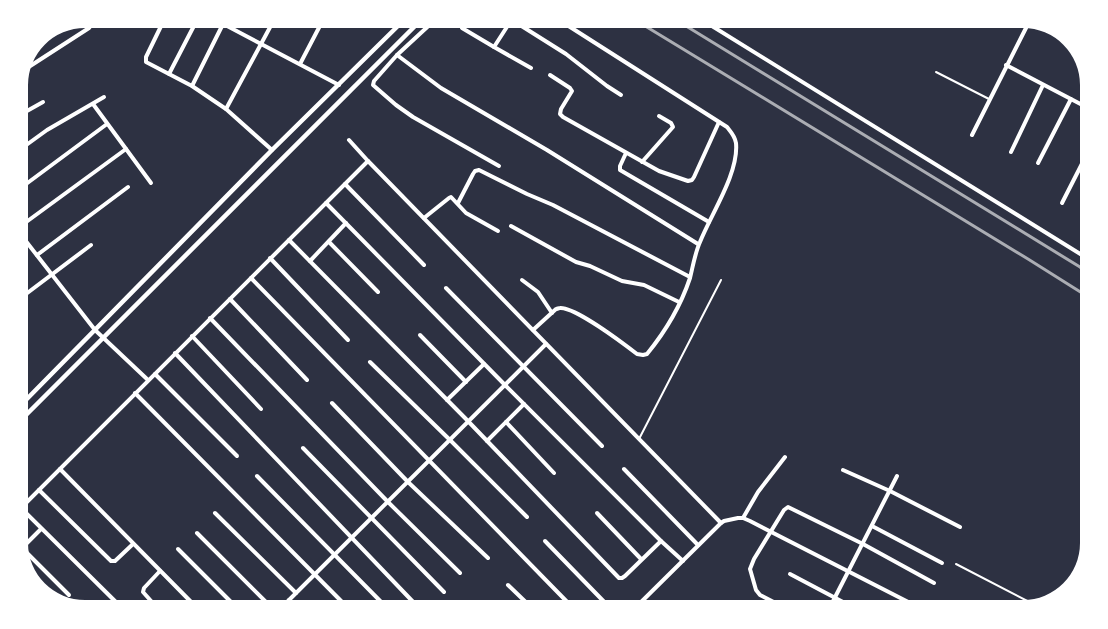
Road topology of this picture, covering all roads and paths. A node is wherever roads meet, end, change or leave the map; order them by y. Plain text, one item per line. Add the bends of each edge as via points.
1 (89, 28) edge
2 (160, 28) edge
3 (193, 28) edge
4 (221, 28) edge
5 (231, 28) edge
6 (270, 28) edge
7 (319, 28) edge
8 (396, 28) edge
9 (413, 28) edge
10 (426, 28) edge
11 (462, 28) dead end
12 (507, 28) edge
13 (526, 28) edge
14 (572, 28) edge
15 (715, 28) edge
16 (1026, 28) edge
17 (261, 44) junction
18 (495, 47) junction
19 (397, 56) junction
20 (33, 64) edge
21 (300, 64) junction
22 (1006, 65) junction
23 (531, 68) dead end
24 (936, 72) dead end
25 (169, 74) junction
26 (550, 75) dead end
27 (339, 85) junction
28 (1043, 85) junction
29 (192, 86) junction
30 (621, 95) dead end
31 (104, 97) dead end
32 (989, 99) junction
33 (1071, 99) junction
34 (43, 102) dead end
35 (1079, 103) edge
36 (93, 104) junction
37 (226, 109) junction
38 (29, 110) edge
39 (659, 116) dead end
40 (719, 122) junction
41 (107, 124) junction
42 (972, 135) dead end
43 (349, 140) dead end
44 (29, 143) edge
45 (126, 149) junction
46 (272, 150) junction
47 (1011, 152) dead end
48 (626, 153) junction
49 (368, 161) junction
50 (642, 162) junction
51 (1038, 163) dead end
52 (499, 166) dead end
53 (1079, 169) edge
54 (29, 182) edge
55 (151, 183) dead end
56 (345, 184) junction
57 (128, 187) dead end
58 (326, 202) junction
59 (458, 203) junction
60 (1062, 203) dead end
61 (424, 218) junction
62 (29, 222) edge
63 (709, 222) junction
64 (346, 223) junction
65 (511, 226) dead end
66 (498, 231) dead end
67 (289, 240) junction
68 (328, 242) junction
69 (698, 244) junction
70 (29, 245) edge
71 (92, 245) dead end
72 (1079, 253) edge
73 (36, 255) junction
74 (270, 258) junction
75 (310, 261) junction
76 (424, 264) dead end
77 (51, 274) junction
78 (690, 277) junction
79 (251, 278) junction
80 (522, 280) dead end
81 (721, 280) dead end
82 (446, 288) dead end
83 (29, 291) edge
84 (378, 292) dead end
85 (230, 298) junction
86 (680, 302) junction
87 (552, 313) junction
88 (210, 318) junction
89 (95, 330) junction
90 (533, 330) junction
91 (420, 335) dead end
92 (192, 336) junction
93 (104, 338) junction
94 (348, 339) dead end
95 (546, 344) junction
96 (175, 353) junction
97 (370, 362) dead end
98 (484, 364) junction
99 (523, 367) junction
100 (155, 374) junction
101 (148, 380) junction
102 (307, 380) dead end
103 (466, 382) junction
104 (505, 385) junction
105 (135, 393) junction
106 (29, 397) edge
107 (447, 400) junction
108 (333, 403) dead end
109 (524, 404) junction
110 (261, 409) dead end
111 (29, 412) edge
112 (469, 422) junction
113 (506, 422) junction
114 (639, 439) junction
115 (450, 440) junction
116 (487, 441) junction
117 (602, 446) dead end
118 (303, 448) dead end
119 (237, 456) dead end
120 (785, 457) dead end
121 (429, 461) junction
122 (60, 469) junction
123 (624, 469) dead end
124 (843, 470) dead end
125 (554, 473) dead end
126 (257, 476) dead end
127 (897, 476) dead end
128 (408, 482) junction
129 (39, 490) junction
130 (890, 491) junction
131 (29, 500) edge
132 (388, 502) junction
133 (215, 513) dead end
134 (597, 513) dead end
135 (527, 517) dead end
136 (29, 518) edge
137 (372, 518) junction
138 (743, 518) junction
139 (721, 523) junction
140 (872, 526) junction
141 (960, 527) dead end
142 (41, 529) junction
143 (772, 531) junction
144 (197, 533) dead end
145 (352, 538) junction
146 (29, 541) edge
147 (545, 541) dead end
148 (661, 541) junction
149 (133, 544) junction
150 (863, 544) junction
151 (698, 545) junction
152 (178, 549) dead end
153 (335, 555) junction
154 (488, 558) dead end
155 (31, 559) edge
156 (641, 559) junction
157 (683, 561) junction
158 (942, 563) dead end
159 (956, 564) dead end
160 (160, 571) junction
161 (849, 572) junction
162 (460, 573) dead end
163 (315, 574) junction
164 (790, 574) dead end
165 (934, 583) dead end
166 (508, 585) dead end
167 (444, 592) dead end
168 (296, 593) junction
169 (69, 595) dead end
170 (835, 598) junction
171 (114, 600) edge
172 (151, 600) edge
173 (189, 600) edge
174 (229, 600) edge
175 (265, 600) edge
176 (289, 600) edge
177 (340, 600) edge
178 (379, 600) edge
179 (411, 600) edge
180 (524, 600) edge
181 (565, 600) edge
182 (602, 600) edge
183 (643, 600) edge
184 (770, 600) edge
185 (839, 600) edge
186 (904, 600) edge
187 (1025, 600) edge

1 - 20 street
2 - 25 street via 145,60
3 - 25 street
4 - 29 street
5 - 17 street
6 - 17 street
7 - 21 street
8 - 27 street
9 - 93 street
10 - 19 street
11 - 18 street
12 - 18 street
13 - 30 street
14 - 40 street
15 - 72 street
16 - 22 street
17 - 21 street
17 - 37 street
18 - 23 street
19 - 52 street via 374,81 374,87 413,117
19 - 69 street via 441,88
21 - 27 street
22 - 28 street
22 - 32 street
24 - 32 lane
25 - 29 street
26 - 48 street via 572,91 560,112 563,117
27 - 46 street
28 - 33 street
28 - 47 street
29 - 37 street
31 - 36 street
32 - 42 street
33 - 35 street
33 - 51 street
34 - 38 street
36 - 41 street
36 - 44 street
37 - 46 street
39 - 50 street via 673,127
40 - 50 street via 692,180 688,182
40 - 63 street via 733,134 735,156
41 - 45 street
41 - 54 street
43 - 49 street
45 - 55 street
45 - 62 street
46 - 89 street
48 - 50 street
48 - 63 street via 620,170
49 - 56 street
49 - 61 street
53 - 60 street
56 - 58 street
56 - 76 street
57 - 73 street
58 - 64 street
58 - 67 street
59 - 61 street via 451,197
59 - 66 street via 466,213
59 - 78 street via 479,170
61 - 90 street
63 - 69 street
64 - 68 street
64 - 98 street
65 - 86 street via 576,262
67 - 74 street
67 - 75 street
68 - 75 street
68 - 84 street
69 - 78 street
70 - 73 street
71 - 77 street
73 - 77 street
74 - 79 street
74 - 94 street
75 - 107 street
77 - 83 street
77 - 89 street
78 - 86 street
79 - 85 street
79 - 121 street
80 - 87 street via 538,292
81 - 114 lane
82 - 99 street
85 - 88 street
85 - 102 street
86 - 87 street via 664,331 647,354 642,355 569,310 560,308
87 - 90 street
88 - 92 street
88 - 132 street
89 - 93 street
89 - 106 street
90 - 95 street
91 - 103 street
92 - 96 street
92 - 110 street
93 - 101 street
93 - 111 street
95 - 99 street
95 - 114 street
96 - 100 street
96 - 145 street
97 - 115 street
98 - 103 street
98 - 104 street
99 - 104 street
99 - 117 street
100 - 101 street
100 - 119 street
101 - 105 street
103 - 107 street
104 - 109 street
104 - 112 street
105 - 122 street
105 - 163 street
107 - 112 street
108 - 128 street
109 - 113 street
109 - 148 street
112 - 115 street
112 - 116 street
113 - 116 street
113 - 125 street
114 - 139 street
115 - 121 street
115 - 135 street
116 - 156 street via 619,578
118 - 137 street
120 - 138 street
121 - 128 street
121 - 181 street
122 - 129 street
122 - 149 street
123 - 151 street
124 - 130 street
126 - 153 street
127 - 130 street
128 - 132 street
128 - 154 street
129 - 131 street
129 - 149 street via 111,561
130 - 140 street
130 - 141 street
132 - 137 street
132 - 162 street
133 - 168 street
134 - 156 street
136 - 142 street
137 - 145 street
137 - 167 street
138 - 139 street
138 - 143 street
139 - 151 street
140 - 150 street
140 - 158 street
142 - 146 street
142 - 171 street
143 - 150 street via 788,507
143 - 161 street
143 - 184 street via 750,569 756,590
144 - 175 street
145 - 153 street
145 - 179 street
147 - 182 street
148 - 156 street
148 - 157 street
149 - 160 street
150 - 161 street
150 - 165 street
151 - 157 street
152 - 174 street
153 - 163 street
153 - 178 street
155 - 169 street
157 - 183 street
159 - 187 lane
160 - 172 street via 143,591
160 - 173 street
161 - 170 street
161 - 186 street
163 - 168 street
163 - 177 street
164 - 170 street
166 - 180 street
168 - 176 street
170 - 185 street

